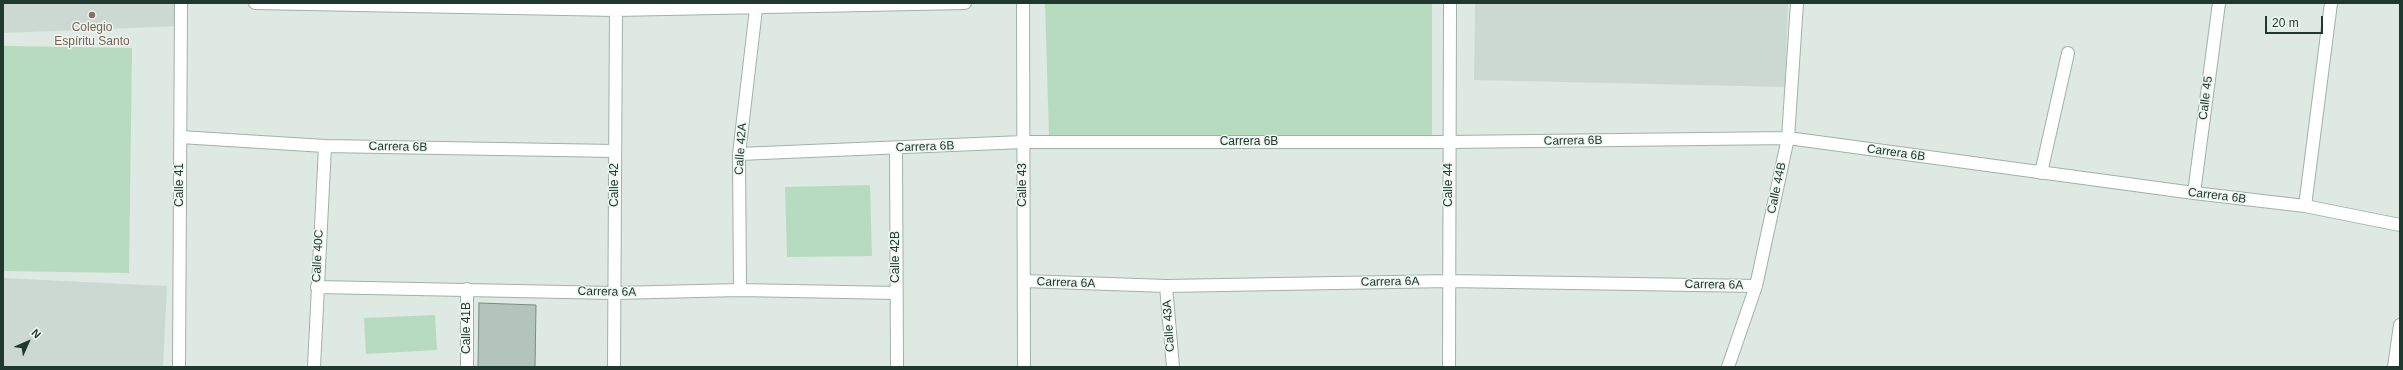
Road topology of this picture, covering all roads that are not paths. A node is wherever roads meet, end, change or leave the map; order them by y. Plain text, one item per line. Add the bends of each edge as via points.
1 (181, 3) edge
2 (255, 3) edge
3 (965, 3) edge
4 (1023, 3) edge
5 (1450, 3) edge
6 (1797, 3) edge
7 (2219, 3) edge
8 (2331, 3) edge
9 (325, 4) edge
10 (457, 5) edge
11 (616, 6) edge
12 (756, 9) junction
13 (2068, 53) dead end
14 (180, 137) junction
15 (1788, 138) junction
16 (1023, 142) junction
17 (1450, 142) junction
18 (325, 146) junction
19 (896, 148) junction
20 (616, 151) junction
21 (739, 154) junction
22 (2041, 172) junction
23 (2194, 193) junction
24 (2305, 206) junction
25 (2400, 225) edge
26 (1449, 281) junction
27 (1024, 282) junction
28 (1166, 286) junction
29 (1756, 286) junction
30 (317, 287) junction
31 (467, 289) junction
32 (740, 290) junction
33 (615, 293) junction
34 (896, 293) junction
35 (2400, 325) edge
36 (179, 367) edge
37 (314, 367) edge
38 (467, 367) edge
39 (614, 367) edge
40 (897, 367) edge
41 (1024, 367) edge
42 (1173, 367) edge
43 (1448, 367) edge
44 (1728, 367) edge
45 (2394, 367) edge

1 - 14 street, Calle 41
2 - 9 street
3 - 12 street
4 - 16 street, Calle 43
5 - 17 street, Calle 44
6 - 15 street, Calle 44B
7 - 23 street, Calle 45
8 - 24 street
9 - 10 street
10 - 11 street
11 - 12 street
11 - 20 street, Calle 42
12 - 21 street, Calle 42A
13 - 22 street
14 - 18 street, Carrera 6B
14 - 36 street, Calle 41
15 - 17 street, Carrera 6B
15 - 22 street, Carrera 6B
15 - 29 street, Calle 44B
16 - 17 street, Carrera 6B
16 - 19 street, Carrera 6B
16 - 27 street, Calle 43
17 - 26 street, Calle 44
18 - 20 street, Carrera 6B
18 - 30 street, Calle 40C
19 - 21 street, Carrera 6B
19 - 34 street, Calle 42B
20 - 33 street, Calle 42
21 - 32 street, Calle 42A
22 - 23 street, Carrera 6B
23 - 24 street, Carrera 6B
24 - 25 street, Carrera 6B
26 - 28 street, Carrera 6A
26 - 29 street, Carrera 6A
26 - 43 street, Calle 44
27 - 28 street, Carrera 6A
27 - 41 street, Calle 43
28 - 42 street, Calle 43A
29 - 44 street, Calle 44B
30 - 31 street, Carrera 6A
30 - 37 street, Calle 40C
31 - 33 street, Carrera 6A
31 - 38 street, Calle 41B
32 - 33 street, Carrera 6A
32 - 34 street, Carrera 6A
33 - 39 street, Calle 42
34 - 40 street, Calle 42B
35 - 45 street

